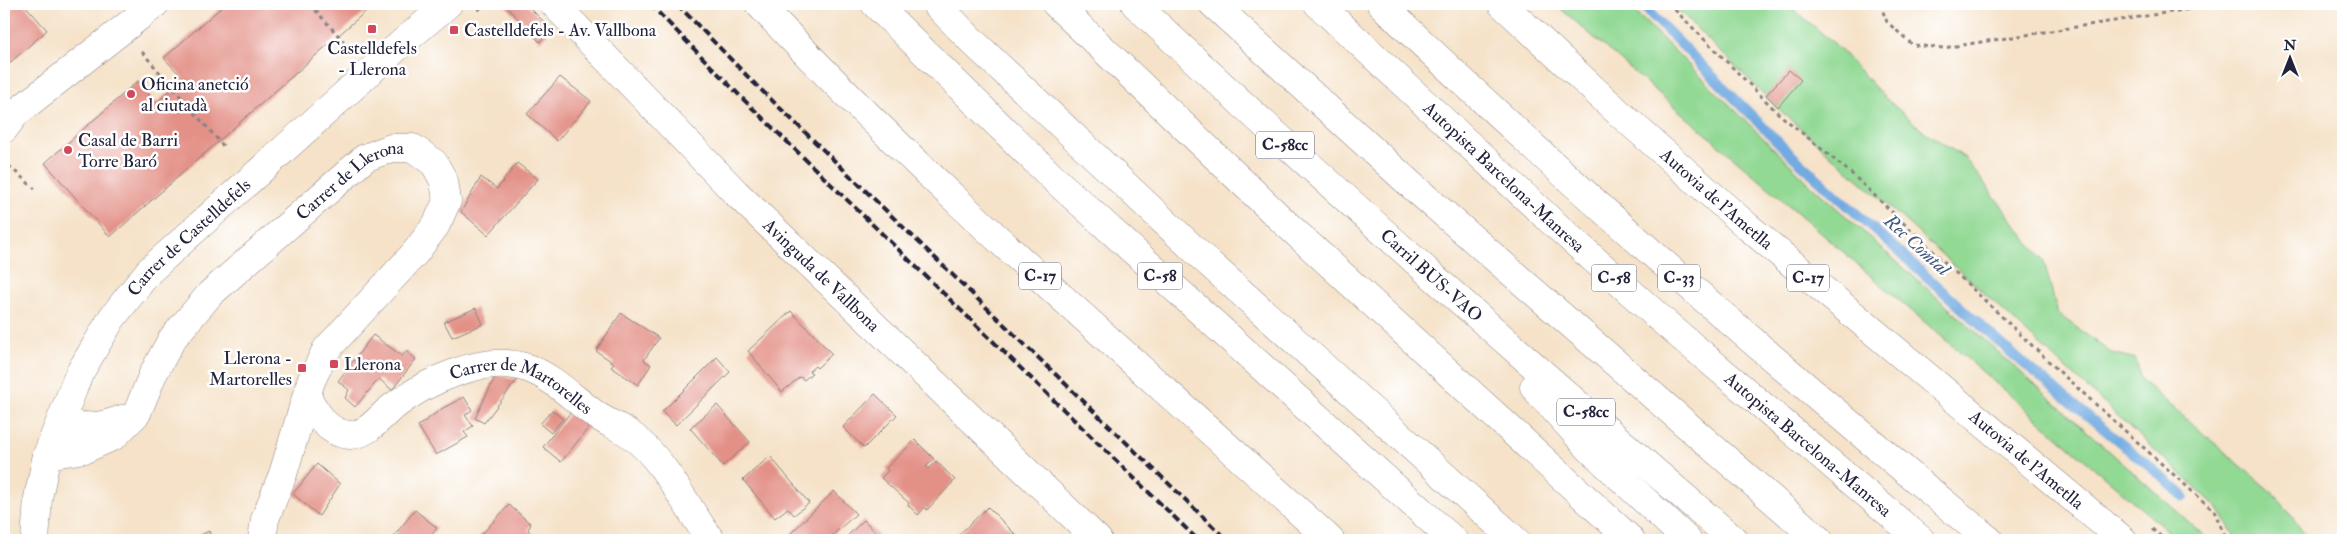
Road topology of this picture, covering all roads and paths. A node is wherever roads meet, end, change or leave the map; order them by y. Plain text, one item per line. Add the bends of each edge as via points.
1 (155, 4) edge
2 (310, 4) edge
3 (448, 4) edge
4 (554, 4) edge
5 (759, 4) edge
6 (875, 4) edge
7 (936, 4) edge
8 (1056, 4) edge
9 (1135, 4) edge
10 (1213, 4) edge
11 (1318, 4) edge
12 (1381, 4) edge
13 (1502, 4) edge
14 (1669, 4) edge
15 (1880, 4) edge
16 (2222, 4) edge
17 (344, 42) dead end
18 (138, 47) dead end
19 (4, 129) edge
20 (225, 148) dead end
21 (9, 166) dead end
22 (35, 189) dead end
23 (8, 242) dead end
24 (4, 249) edge
25 (1438, 282) junction
26 (307, 397) junction
27 (137, 413) junction
28 (61, 423) junction
29 (47, 455) junction
30 (35, 540) edge
31 (262, 540) edge
32 (711, 540) edge
33 (1098, 540) edge
34 (1330, 540) edge
35 (1453, 540) edge
36 (1515, 540) edge
37 (1631, 540) edge
38 (1687, 540) edge
39 (1734, 540) edge
40 (1820, 540) edge
41 (1921, 540) edge
42 (1989, 540) edge
43 (2123, 540) edge
44 (2227, 540) edge

1 - 19 main road via 16,113
2 - 17 path
3 - 28 main road, Carrer de Castelldefels via 149,271 112,318 79,374
4 - 33 main road, Avinguda de Vallbona via 736,193
5 - 34 main road, C-17 via 822,71 990,230
6 - 35 main road, C-58 via 1052,177
7 - 36 main road via 1201,256
8 - 37 main road via 1282,220
9 - 25 main road, Carril BUS-VAO / C-58cc
10 - 40 main road via 1410,184
11 - 41 main road, Autopista Barcelona-Manresa / C-58 via 1664,322
12 - 42 main road, C-33 via 1660,262
13 - 43 main road, Autovia de l'Ametlla / C-17 via 1747,226
14 - 44 path via 1779,114 1852,174 2062,374 2214,512
15 - 16 path via 1887,22 1913,45 1942,48
18 - 20 path
21 - 22 path
23 - 24 path
25 - 38 main road via 1591,450
25 - 39 main road, Carril BUS-VAO / C-58cc
26 - 27 main road, Carrer de Llerona via 326,350 415,253 436,225 447,201 444,181 434,162 413,148 390,148 366,158 210,294 172,340
26 - 31 main road, Carrer de Llerona via 265,519
26 - 32 main road, Carrer de Martorelles via 319,417 333,431 351,435 368,430 390,409 416,392 474,366 500,362 531,369 597,416 631,435 652,455
27 - 28 main road via 103,426
27 - 29 main road, Carrer de Llerona via 114,436 84,449
28 - 29 main road, Carrer de Castelldefels
29 - 30 main road, Carrer de Castelldefels via 38,498

